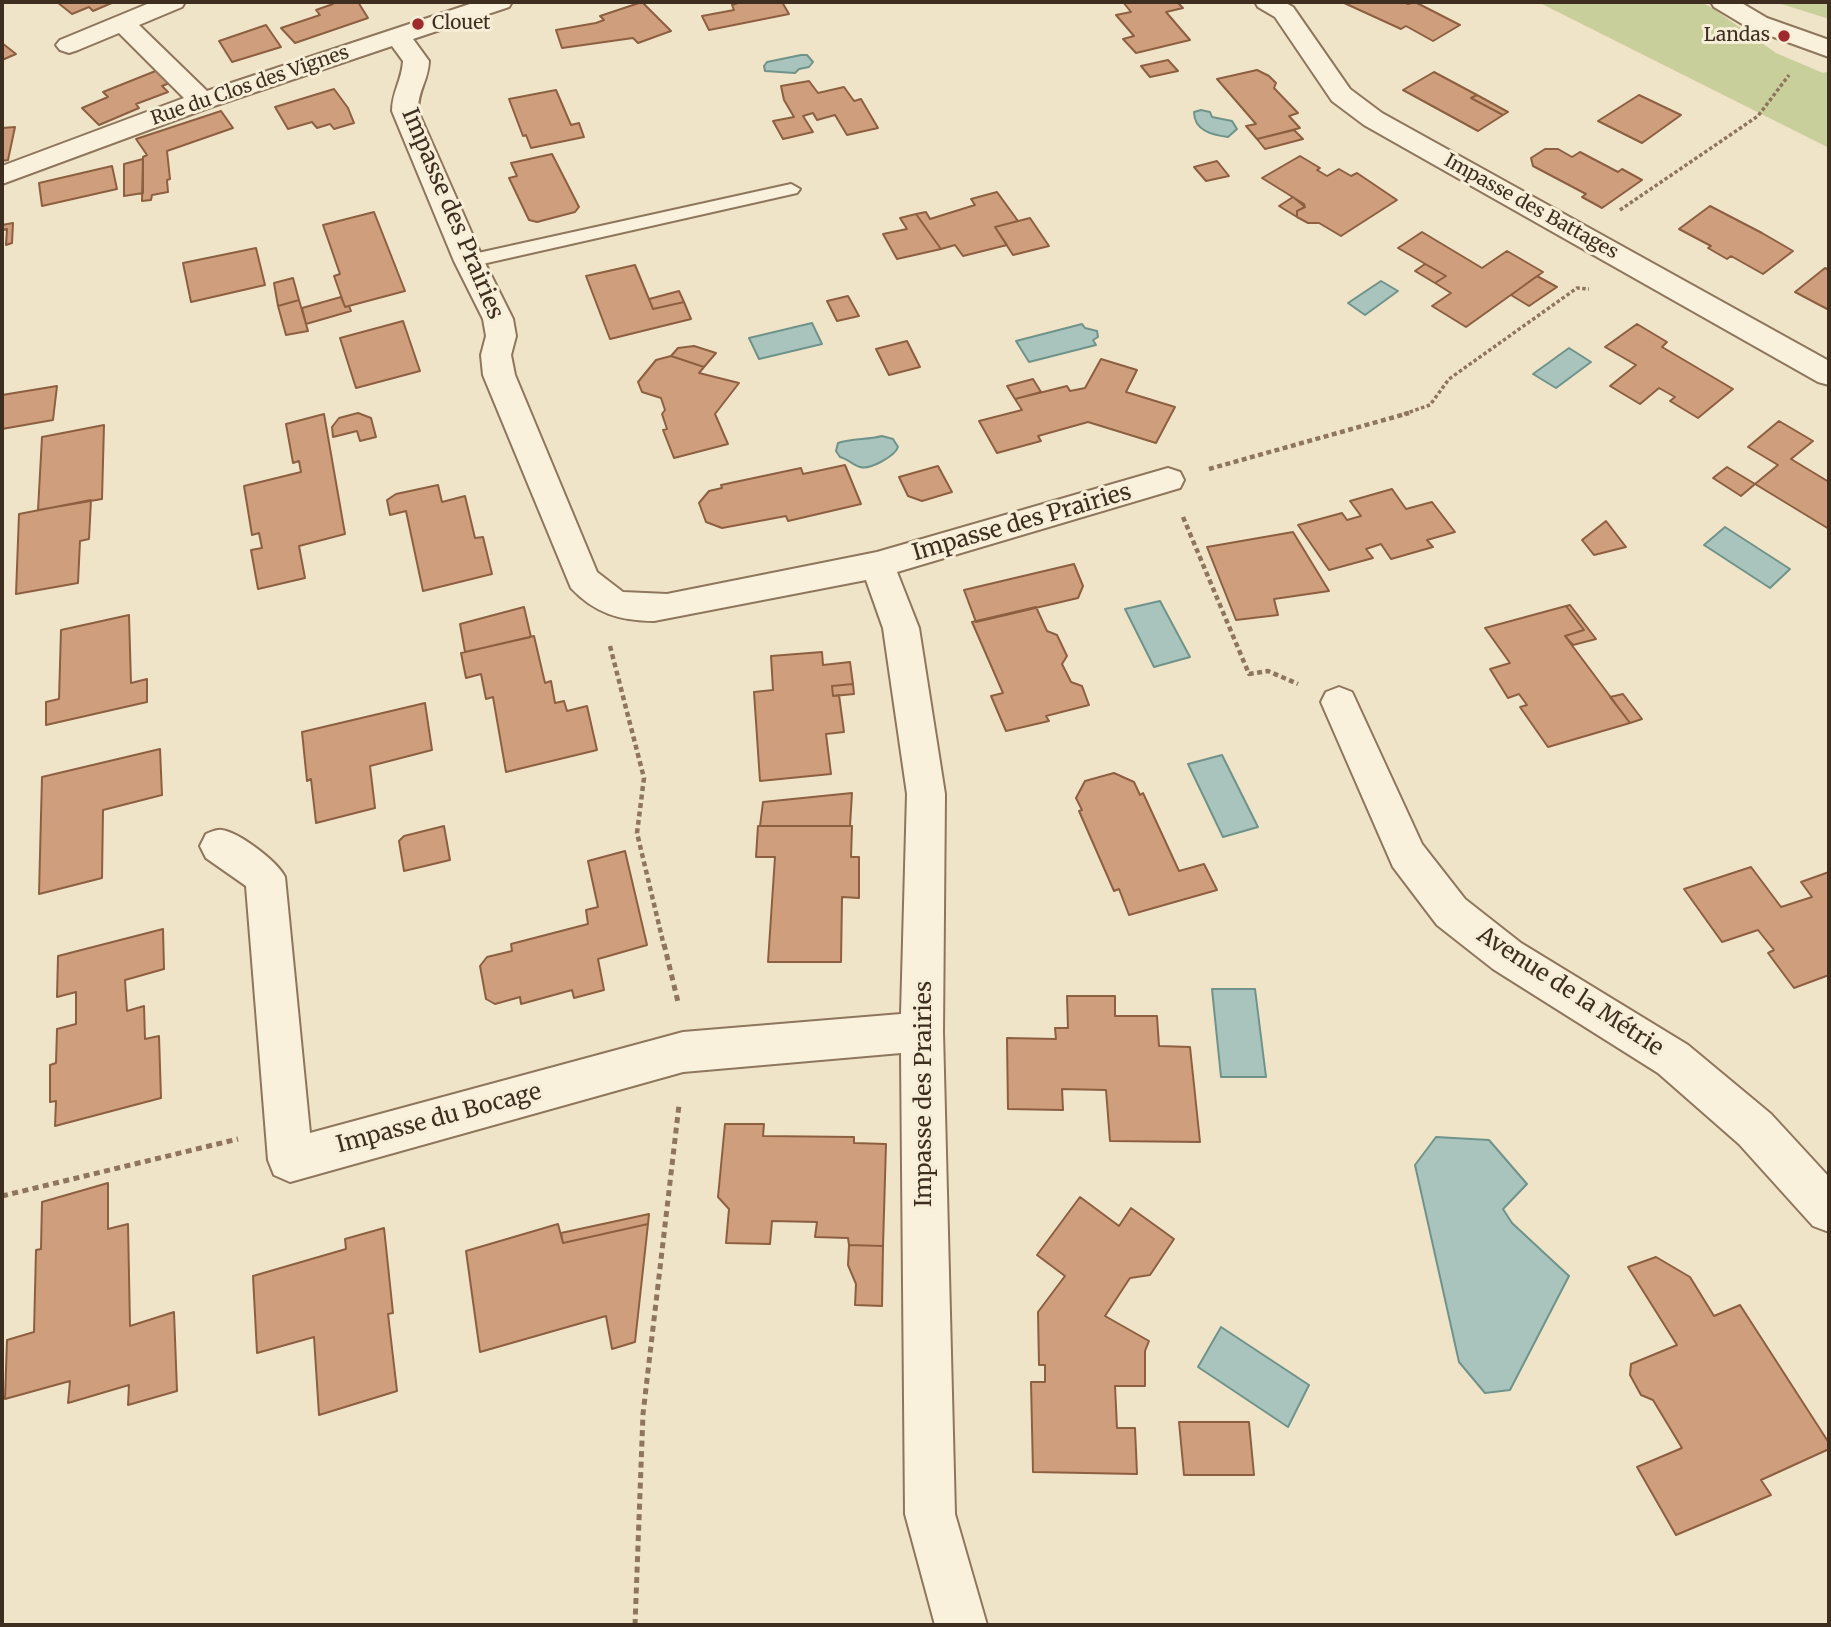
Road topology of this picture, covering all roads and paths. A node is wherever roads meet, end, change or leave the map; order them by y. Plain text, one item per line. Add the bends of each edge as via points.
1 (173, 2) edge
2 (500, 2) edge
3 (1267, 2) edge
4 (1723, 2) edge
5 (1747, 2) edge
6 (123, 23) junction
7 (1829, 25) edge
8 (397, 36) junction
9 (69, 45) dead end
10 (1829, 49) edge
11 (1789, 72) dead end
12 (199, 102) junction
13 (2, 176) edge
14 (792, 189) dead end
15 (1583, 236) junction
16 (469, 261) junction
17 (1673, 287) junction
18 (1829, 374) edge
19 (1168, 480) junction
20 (877, 565) junction
21 (1339, 702) joint
22 (220, 846) dead end
23 (922, 1032) junction
24 (286, 1127) junction
25 (2, 1196) edge
26 (1829, 1210) edge
27 (961, 1625) edge

1 - 6 street
2 - 8 street, Rue du Clos des Vignes
3 - 15 street, Impasse des Battages via 1284,12 1341,95
4 - 10 street via 1759,23
5 - 7 street
6 - 9 street
6 - 12 street via 194,91
8 - 12 street, Rue du Clos des Vignes
8 - 16 street, Impasse des Prairies via 416,61 415,76 405,94 405,111
11 - 15 path via 1758,116
12 - 13 street, Rue du Clos des Vignes
14 - 16 lane
15 - 17 street, Impasse des Battages
16 - 20 street, Impasse des Prairies via 498,318 499,374 583,579 596,594 616,605 667,607
17 - 18 street, Impasse des Battages
17 - 19 path via 1649,294 1577,288 1449,379 1430,405
19 - 20 street, Impasse des Prairies
19 - 21 path via 1249,674 1268,671
20 - 23 street, Impasse des Prairies via 901,628 926,794
21 - 26 street, Avenue de la Métrie via 1407,855 1451,912 1507,956 1673,1059 1755,1129
22 - 24 street, Impasse du Bocage via 265,877
23 - 24 street, Impasse du Bocage via 683,1052 290,1160
23 - 27 street, Impasse des Prairies via 930,1514
24 - 25 path

